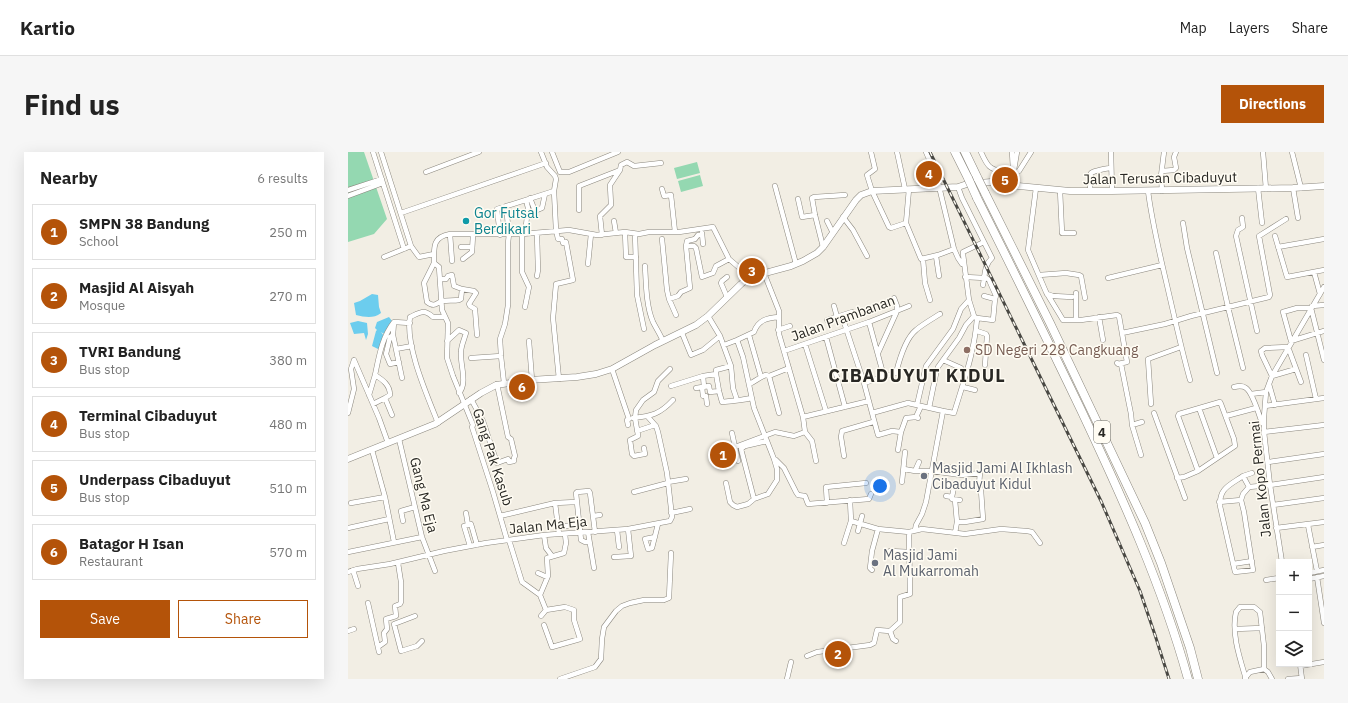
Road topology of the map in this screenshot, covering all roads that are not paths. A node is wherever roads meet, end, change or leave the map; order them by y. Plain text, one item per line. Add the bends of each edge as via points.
1 (373, 152) edge
2 (381, 152) edge
3 (479, 152) edge
4 (541, 152) edge
5 (552, 152) edge
6 (618, 152) edge
7 (871, 152) edge
8 (897, 152) edge
9 (926, 152) edge
10 (955, 152) edge
11 (965, 152) edge
12 (980, 152) edge
13 (1012, 152) edge
14 (1017, 152) edge
15 (1031, 152) edge
16 (1111, 152) edge
17 (1164, 152) edge
18 (1176, 152) edge
19 (1263, 152) edge
20 (1292, 152) edge
21 (546, 163) junction
22 (661, 163) dead end
23 (1110, 168) junction
24 (620, 170) junction
25 (1162, 171) junction
26 (426, 172) dead end
27 (560, 172) junction
28 (1014, 173) junction
29 (555, 176) junction
30 (382, 181) junction
31 (1012, 185) junction
32 (775, 186) dead end
33 (960, 186) junction
34 (1324, 186) edge
35 (938, 188) junction
36 (1036, 188) junction
37 (1258, 188) junction
38 (1293, 188) junction
39 (1301, 188) junction
40 (662, 189) dead end
41 (907, 189) junction
42 (1266, 189) junction
43 (348, 190) edge
44 (356, 190) junction
45 (872, 190) junction
46 (1060, 190) junction
47 (554, 191) junction
48 (1090, 191) junction
49 (1148, 191) junction
50 (1162, 191) junction
51 (1112, 192) junction
52 (545, 194) junction
53 (845, 194) dead end
54 (348, 196) edge
55 (528, 199) junction
56 (798, 199) dead end
57 (506, 206) junction
58 (579, 210) dead end
59 (528, 211) junction
60 (535, 211) junction
61 (401, 213) junction
62 (815, 215) junction
63 (843, 217) junction
64 (1242, 218) dead end
65 (1298, 218) dead end
66 (1286, 219) dead end
67 (827, 221) dead end
68 (614, 222) dead end
69 (906, 223) junction
70 (1183, 223) dead end
71 (1262, 223) dead end
72 (701, 229) junction
73 (406, 230) junction
74 (556, 230) junction
75 (399, 232) junction
76 (625, 232) junction
77 (675, 232) junction
78 (616, 233) junction
79 (832, 233) junction
80 (450, 234) junction
81 (509, 234) junction
82 (524, 234) junction
83 (537, 234) junction
84 (591, 234) junction
85 (635, 234) junction
86 (1074, 234) dead end
87 (473, 235) junction
88 (500, 235) junction
89 (602, 235) junction
90 (702, 235) junction
91 (1275, 236) dead end
92 (662, 239) dead end
93 (1324, 239) edge
94 (984, 242) junction
95 (703, 244) dead end
96 (411, 246) junction
97 (461, 246) dead end
98 (686, 246) junction
99 (472, 247) junction
100 (824, 247) junction
101 (1278, 247) junction
102 (404, 249) junction
103 (954, 249) junction
104 (1216, 253) dead end
105 (434, 254) junction
106 (867, 256) dead end
107 (936, 256) junction
108 (384, 257) dead end
109 (636, 257) junction
110 (463, 259) dead end
111 (729, 259) junction
112 (923, 259) junction
113 (452, 261) dead end
114 (434, 263) junction
115 (588, 264) dead end
116 (796, 264) junction
117 (1162, 265) junction
118 (645, 266) dead end
119 (963, 266) junction
120 (1324, 270) edge
121 (1314, 272) junction
122 (764, 273) junction
123 (1039, 275) junction
124 (537, 276) dead end
125 (939, 276) dead end
126 (750, 277) junction
127 (965, 277) junction
128 (727, 278) dead end
129 (985, 278) junction
130 (1108, 278) dead end
131 (440, 279) junction
132 (1324, 282) edge
133 (983, 285) dead end
134 (1324, 288) edge
135 (462, 289) junction
136 (1047, 294) junction
137 (1320, 294) junction
138 (984, 296) dead end
139 (727, 297) junction
140 (894, 298) dead end
141 (1085, 298) dead end
142 (995, 299) junction
143 (669, 300) junction
144 (930, 300) dead end
145 (968, 300) junction
146 (1250, 301) junction
147 (442, 302) junction
148 (1324, 305) edge
149 (834, 306) dead end
150 (909, 306) dead end
151 (525, 307) dead end
152 (1228, 307) junction
153 (1312, 307) junction
154 (897, 311) junction
155 (852, 312) dead end
156 (1203, 313) junction
157 (940, 314) dead end
158 (676, 315) dead end
159 (444, 316) junction
160 (708, 316) junction
161 (839, 316) junction
162 (975, 316) junction
163 (779, 317) junction
164 (1099, 317) junction
165 (828, 320) dead end
166 (1076, 320) junction
167 (1175, 320) junction
168 (394, 322) junction
169 (869, 322) junction
170 (410, 323) junction
171 (790, 326) dead end
172 (644, 329) dead end
173 (847, 329) junction
174 (778, 330) junction
175 (1324, 330) edge
176 (977, 331) junction
177 (1257, 331) dead end
178 (682, 332) junction
179 (1122, 333) junction
180 (1317, 333) junction
181 (393, 335) junction
182 (477, 335) dead end
183 (749, 335) junction
184 (720, 336) junction
185 (826, 337) junction
186 (737, 340) junction
187 (1103, 340) dead end
188 (447, 341) junction
189 (529, 341) dead end
190 (663, 341) junction
191 (1291, 341) junction
192 (805, 344) junction
193 (724, 345) junction
194 (412, 346) junction
195 (1181, 347) junction
196 (396, 348) junction
197 (1288, 348) junction
198 (784, 351) junction
199 (878, 353) junction
200 (1306, 355) dead end
201 (500, 356) junction
202 (470, 358) dead end
203 (1324, 359) edge
204 (943, 360) junction
205 (399, 362) junction
206 (985, 365) dead end
207 (731, 366) junction
208 (789, 368) junction
209 (961, 368) dead end
210 (1243, 368) dead end
211 (612, 369) junction
212 (670, 369) dead end
213 (1296, 369) junction
214 (350, 370) edge
215 (896, 373) junction
216 (1217, 373) dead end
217 (716, 374) junction
218 (375, 375) junction
219 (703, 376) junction
220 (769, 376) junction
221 (1272, 376) junction
222 (761, 377) junction
223 (884, 377) junction
224 (402, 378) dead end
225 (560, 378) junction
226 (898, 379) dead end
227 (532, 380) junction
228 (1190, 380) dead end
229 (1301, 382) dead end
230 (864, 383) junction
231 (501, 384) junction
232 (749, 384) junction
233 (1269, 384) junction
234 (671, 386) dead end
235 (703, 387) junction
236 (963, 387) junction
237 (1234, 387) dead end
238 (696, 388) dead end
239 (975, 390) dead end
240 (719, 391) junction
241 (1266, 392) junction
242 (459, 393) junction
243 (1251, 394) junction
244 (369, 395) junction
245 (385, 398) junction
246 (752, 398) junction
247 (1324, 398) edge
248 (471, 399) junction
249 (1316, 399) junction
250 (673, 400) dead end
251 (737, 400) junction
252 (869, 402) junction
253 (373, 404) junction
254 (464, 404) junction
255 (707, 404) dead end
256 (1151, 404) dead end
257 (919, 405) junction
258 (1275, 405) junction
259 (1265, 406) junction
260 (846, 407) junction
261 (929, 408) junction
262 (1199, 408) junction
263 (1256, 408) junction
264 (826, 411) junction
265 (943, 411) junction
266 (348, 413) edge
267 (779, 413) dead end
268 (872, 413) junction
269 (1154, 413) dead end
270 (392, 415) dead end
271 (1226, 416) junction
272 (648, 417) junction
273 (803, 417) junction
274 (635, 418) junction
275 (629, 419) junction
276 (483, 421) junction
277 (873, 422) junction
278 (1142, 422) dead end
279 (438, 423) junction
280 (473, 425) junction
281 (628, 425) dead end
282 (654, 425) junction
283 (1132, 425) junction
284 (1324, 425) edge
285 (1264, 430) junction
286 (637, 431) junction
287 (805, 432) junction
288 (901, 432) junction
289 (732, 433) dead end
290 (399, 439) junction
291 (767, 439) junction
292 (388, 443) junction
293 (735, 447) junction
294 (644, 448) dead end
295 (372, 450) junction
296 (898, 450) dead end
297 (905, 452) dead end
298 (1141, 454) dead end
299 (1324, 454) edge
300 (844, 456) dead end
301 (1217, 458) junction
302 (348, 459) edge
303 (774, 459) junction
304 (738, 461) dead end
305 (816, 461) dead end
306 (919, 462) dead end
307 (1268, 462) junction
308 (933, 465) junction
309 (953, 468) dead end
310 (904, 469) junction
311 (1198, 470) junction
312 (915, 471) junction
313 (932, 471) junction
314 (1252, 473) dead end
315 (1243, 476) junction
316 (1324, 476) edge
317 (1177, 478) junction
318 (686, 479) dead end
319 (902, 482) dead end
320 (668, 483) junction
321 (726, 483) dead end
322 (866, 483) dead end
323 (948, 484) dead end
324 (1270, 485) junction
325 (1249, 487) junction
326 (634, 492) dead end
327 (872, 494) dead end
328 (946, 496) dead end
329 (385, 497) junction
330 (1185, 498) dead end
331 (1324, 498) edge
332 (754, 499) junction
333 (956, 499) junction
334 (850, 500) junction
335 (1241, 500) junction
336 (576, 502) junction
337 (1219, 502) junction
338 (350, 503) dead end
339 (555, 503) junction
340 (827, 503) junction
341 (1273, 505) junction
342 (415, 507) junction
343 (690, 509) dead end
344 (466, 513) dead end
345 (671, 513) junction
346 (600, 515) dead end
347 (500, 516) junction
348 (593, 516) junction
349 (862, 516) dead end
350 (389, 519) junction
351 (403, 521) dead end
352 (850, 521) junction
353 (957, 522) junction
354 (1324, 522) edge
355 (658, 524) junction
356 (468, 525) junction
357 (579, 525) junction
358 (860, 525) junction
359 (1308, 525) junction
360 (565, 526) dead end
361 (348, 528) edge
362 (1276, 528) junction
363 (628, 529) junction
364 (878, 529) junction
365 (915, 529) junction
366 (617, 530) junction
367 (858, 531) dead end
368 (588, 532) junction
369 (595, 532) junction
370 (909, 532) junction
371 (580, 533) junction
372 (955, 533) junction
373 (559, 534) junction
374 (565, 534) junction
375 (544, 535) junction
376 (422, 537) junction
377 (655, 537) dead end
378 (508, 540) junction
379 (394, 542) junction
380 (589, 542) junction
381 (844, 543) dead end
382 (1040, 543) dead end
383 (1324, 544) edge
384 (477, 545) junction
385 (470, 546) junction
386 (619, 547) dead end
387 (1312, 547) junction
388 (890, 551) dead end
389 (348, 552) edge
390 (910, 552) junction
391 (671, 553) dead end
392 (429, 555) junction
393 (552, 556) junction
394 (614, 558) dead end
395 (1281, 559) edge
396 (1252, 561) junction
397 (398, 563) junction
398 (1233, 564) junction
399 (594, 568) dead end
400 (353, 570) junction
401 (872, 570) dead end
402 (1324, 570) edge
403 (435, 571) dead end
404 (1317, 571) junction
405 (348, 572) edge
406 (1312, 572) edge
407 (538, 573) dead end
408 (548, 576) junction
409 (1324, 576) edge
410 (1317, 577) junction
411 (1276, 578) edge
412 (1312, 578) edge
413 (1266, 580) dead end
414 (358, 586) dead end
415 (540, 595) junction
416 (368, 603) dead end
417 (546, 610) junction
418 (415, 616) dead end
419 (541, 616) dead end
420 (392, 617) junction
421 (1324, 622) edge
422 (394, 624) junction
423 (544, 625) dead end
424 (1262, 628) junction
425 (354, 629) dead end
426 (1235, 629) junction
427 (348, 631) edge
428 (890, 631) junction
429 (422, 641) dead end
430 (896, 641) dead end
431 (807, 656) dead end
432 (792, 662) dead end
433 (1324, 662) edge
434 (1312, 664) edge
435 (1300, 667) edge
436 (1264, 670) junction
437 (1246, 678) edge
438 (1302, 678) edge
439 (560, 679) edge
440 (787, 679) edge
441 (1188, 679) edge
442 (1198, 679) edge
443 (1272, 679) edge
444 (1288, 679) edge

1 - 30 street
2 - 61 street
3 - 26 street
4 - 21 street
5 - 27 street
6 - 27 street via 569,172
7 - 45 street via 875,169 867,175
8 - 41 street
9 - 35 street
10 - 441 highway, 4, bridge via 1122,497 1152,568
11 - 442 highway, 4, bridge via 1145,523 1161,562
12 - 31 street via 991,169 1008,174
13 - 28 street
14 - 28 street
15 - 28 street via 1019,171
16 - 23 street
17 - 25 street
18 - 25 street via 1176,168
19 - 42 street
20 - 39 street
21 - 29 street
21 - 61 street
22 - 24 street via 634,166 628,162 623,163
23 - 48 street via 1091,173
23 - 51 street
24 - 58 street via 579,186
24 - 89 street via 610,185 611,205 600,216
25 - 50 street
27 - 29 street
28 - 31 street
29 - 47 street
30 - 44 street
30 - 75 street
31 - 33 main road, Jalan Terusan Cibaduyut via 997,184 968,188
31 - 36 main road, Jalan Terusan Cibaduyut
32 - 116 street
33 - 35 main road, Jalan Terusan Cibaduyut
33 - 94 street via 962,198
34 - 39 main road, Jalan Terusan Cibaduyut
35 - 41 main road, Jalan Terusan Cibaduyut
35 - 103 street
36 - 46 main road, Jalan Terusan Cibaduyut
36 - 123 street via 1028,250
37 - 42 main road, Jalan Terusan Cibaduyut
37 - 50 main road, Jalan Terusan Cibaduyut
37 - 71 street
38 - 39 main road, Jalan Terusan Cibaduyut
38 - 42 main road, Jalan Terusan Cibaduyut
38 - 65 street
40 - 77 street via 664,196 671,195
41 - 45 main road, Jalan Terusan Cibaduyut
41 - 69 street
43 - 44 street
44 - 54 street
45 - 63 main road via 858,198
45 - 69 street via 890,228
46 - 48 main road, Jalan Terusan Cibaduyut
46 - 86 street via 1062,233
47 - 52 street
47 - 74 street
48 - 51 main road, Jalan Terusan Cibaduyut
49 - 50 main road, Jalan Terusan Cibaduyut
49 - 51 main road, Jalan Terusan Cibaduyut
49 - 117 street
52 - 55 street
52 - 60 street via 542,208
53 - 62 street via 813,198
55 - 57 street
55 - 59 street
55 - 60 street
56 - 62 street via 802,217
57 - 81 street
57 - 88 street via 498,208 496,213
59 - 60 street
59 - 82 street
61 - 73 street
62 - 100 street
63 - 79 main road
63 - 106 street
64 - 146 street via 1243,227 1238,230 1236,236
66 - 146 street via 1260,234 1270,296
67 - 79 street
68 - 78 street
69 - 112 street via 921,260
70 - 156 street
72 - 77 street
72 - 90 street
72 - 111 street via 714,228
73 - 75 street
73 - 96 street
74 - 83 street
74 - 84 street via 574,230
74 - 225 street via 558,239 566,242 573,280 556,284 553,318
75 - 102 street
76 - 78 street
76 - 85 street
76 - 109 street via 626,257
77 - 85 street
78 - 89 street
79 - 100 main road
80 - 87 street
80 - 105 street via 436,241
80 - 113 street
81 - 82 street
81 - 88 street
81 - 201 street via 508,305 500,339
82 - 83 street
82 - 151 street via 522,272 529,287
83 - 124 street
84 - 89 street
84 - 115 street
85 - 109 street
87 - 88 street
87 - 99 street
90 - 95 street
90 - 98 street via 687,241
91 - 101 street
92 - 143 street
93 - 101 street
94 - 119 street via 963,252
94 - 129 street via 992,258 984,272
96 - 102 street
96 - 105 street via 419,257
97 - 99 street
98 - 111 street via 696,248 702,277 713,273 716,266
98 - 143 street via 690,288
99 - 110 street via 471,253
100 - 116 main road
101 - 121 street via 1288,278
102 - 108 street
103 - 107 street
103 - 119 street
104 - 152 street
105 - 114 street
107 - 112 street
107 - 125 street
109 - 172 street via 637,295
111 - 126 street
112 - 144 street via 925,284
114 - 131 street, Gang Pak Kasub via 439,268
114 - 147 street via 424,283 427,302 437,305
116 - 122 main road
117 - 130 street
117 - 167 street
118 - 190 street via 648,302 653,322
119 - 127 street
120 - 121 street
121 - 137 street
122 - 126 main road
122 - 163 street
123 - 136 street
123 - 141 street via 1066,273 1081,276
126 - 139 main road
127 - 129 street
127 - 145 street
128 - 139 street via 721,284
129 - 133 street
129 - 142 street via 989,280
131 - 135 street via 452,276 454,286
131 - 147 street, Gang Pak Kasub
132 - 134 street, Jalan Kopo Permai
134 - 137 street, Jalan Kopo Permai
135 - 147 street via 460,300
135 - 182 street via 476,293 469,304 475,308
136 - 166 street via 1062,319
136 - 166 street via 1074,295
137 - 153 street, Jalan Kopo Permai
138 - 142 street
139 - 160 main road
140 - 154 street
142 - 162 street via 993,320
143 - 158 street
145 - 162 street
145 - 257 street via 953,329 926,366
146 - 152 street
146 - 177 street
147 - 159 street, Gang Pak Kasub
148 - 153 street
149 - 161 street
150 - 154 street, Jalan Prambanan
152 - 156 street
152 - 210 street
153 - 180 street
153 - 191 street, Jalan Kopo Permai
153 - 191 street via 1283,312
154 - 169 street, Jalan Prambanan
154 - 199 street
155 - 161 street
156 - 167 street
156 - 216 street
157 - 215 street via 911,335
159 - 170 street via 433,317 427,312 422,312 410,317
159 - 188 street, Gang Pak Kasub via 448,323
160 - 178 main road
160 - 184 street
161 - 165 street
161 - 173 street
162 - 176 street
162 - 204 street
163 - 174 street
163 - 183 street via 764,319
164 - 166 street
164 - 179 street via 1118,315
164 - 187 street
167 - 179 street
167 - 195 street
168 - 170 street
168 - 181 street
168 - 218 street via 383,343
169 - 173 street, Jalan Prambanan
169 - 199 street
170 - 194 street
171 - 174 street
173 - 185 street, Jalan Prambanan
173 - 230 street
174 - 198 street
175 - 180 street
176 - 206 street via 987,336
176 - 236 street
178 - 184 street via 691,355 703,350
178 - 190 main road
179 - 283 street via 1127,362 1119,363
180 - 191 street
180 - 203 street
181 - 196 street
181 - 205 street via 390,337 386,354 390,364
183 - 186 street
183 - 222 street
184 - 193 street
185 - 192 street, Jalan Prambanan
185 - 260 street
186 - 193 street
186 - 232 street
188 - 242 street, Gang Pak Kasub via 447,358
188 - 242 street via 459,330 466,333 461,352 464,384
189 - 227 street
190 - 211 main road
191 - 197 street, Jalan Kopo Permai
192 - 198 street, Jalan Prambanan
192 - 264 street
193 - 207 street
194 - 196 street
194 - 279 street
195 - 228 street
195 - 256 street via 1148,358
196 - 205 street
197 - 213 street
197 - 221 street, Jalan Kopo Permai
197 - 221 street via 1265,348 1261,351
198 - 208 street
199 - 223 street
200 - 249 street
201 - 202 street
201 - 231 street
204 - 209 street
204 - 261 street via 936,374
205 - 224 street
207 - 217 street via 716,370
207 - 251 street
208 - 220 street
208 - 273 street
211 - 225 main road via 596,374
211 - 275 street
212 - 274 street via 658,381 654,392 639,405
213 - 221 street
213 - 229 street
214 - 244 street via 354,360
214 - 266 street via 354,389
215 - 223 street
215 - 226 street
217 - 219 street
217 - 240 street
218 - 244 street
218 - 245 street via 388,387 390,395
219 - 234 street
219 - 235 street
220 - 222 street
220 - 267 street
221 - 233 street, Jalan Kopo Permai
222 - 232 street
223 - 230 street
225 - 227 main road
227 - 231 main road
230 - 252 street
231 - 248 main road via 488,388
231 - 276 street via 508,438 511,438 514,461 509,462 508,459 497,463
232 - 246 street
233 - 241 street, Jalan Kopo Permai
233 - 258 street
235 - 238 street
235 - 240 street via 709,386 710,392
235 - 255 street via 703,396 706,396
236 - 239 street
236 - 265 street via 954,413
237 - 243 street via 1245,387
240 - 251 street via 722,402
241 - 243 street
241 - 259 street, Jalan Kopo Permai
242 - 254 street, Gang Pak Kasub
243 - 263 street
244 - 253 street
245 - 253 street
245 - 270 street
246 - 251 street
246 - 291 street
247 - 249 street
248 - 254 main road
248 - 276 street
249 - 258 street
250 - 272 street via 658,413
252 - 260 street
252 - 268 street
253 - 292 street
254 - 279 main road
254 - 280 street, Gang Pak Kasub
257 - 261 street
257 - 268 street via 908,403
257 - 288 street via 917,418 906,417
258 - 259 street
259 - 285 street, Jalan Kopo Permai
260 - 264 street
261 - 265 street
262 - 271 street via 1220,403
262 - 301 street
262 - 311 street via 1178,416
263 - 271 street
263 - 285 street
264 - 273 street
265 - 308 street
268 - 277 street
269 - 317 street
271 - 301 street via 1235,446
272 - 274 street
272 - 282 street
273 - 287 street
274 - 275 street
274 - 286 street
275 - 281 street
276 - 280 street
277 - 288 street via 878,435 892,430
277 - 300 street via 842,430 840,437
278 - 283 street
279 - 290 main road
280 - 347 street, Gang Pak Kasub
282 - 286 street
282 - 320 street via 658,432
283 - 298 street
284 - 285 street
285 - 307 street, Jalan Kopo Permai
286 - 294 street via 638,436 630,440 632,454 645,454
287 - 291 street via 794,436 775,432
287 - 305 street via 812,441
288 - 296 street
289 - 293 street
290 - 292 main road
290 - 342 street, Gang Ma Eja
291 - 293 street
291 - 303 street
291 - 332 street via 741,449
292 - 295 main road
293 - 304 street
295 - 302 main road
295 - 329 street
297 - 310 street
299 - 307 street
301 - 311 street
303 - 332 street via 777,474 775,485 768,494
303 - 340 street via 784,468 798,495 805,496 808,503
306 - 312 street
307 - 324 street, Jalan Kopo Permai
308 - 309 street
308 - 313 street
310 - 312 street
310 - 319 street
311 - 317 street
312 - 313 street
313 - 353 street via 961,475 980,474 983,519
313 - 365 street via 923,513
314 - 315 street
315 - 325 street
315 - 337 street via 1223,489
316 - 324 street
317 - 330 street
318 - 320 street
320 - 326 street
320 - 345 street
321 - 332 street via 733,505 744,506
322 - 340 street via 826,488
323 - 333 street via 954,487
324 - 325 street
324 - 341 street, Jalan Kopo Permai
325 - 335 street
327 - 334 street via 869,500
328 - 333 street
329 - 338 street
329 - 350 street
331 - 341 street
333 - 353 street
334 - 340 street
334 - 352 street
335 - 337 street
335 - 396 street
336 - 339 street
336 - 348 street via 576,492 590,492
336 - 357 street
337 - 398 street
339 - 347 street
339 - 373 street
341 - 362 street, Jalan Kopo Permai
342 - 351 street via 401,511
342 - 376 street, Gang Ma Eja
343 - 345 street
344 - 356 street
345 - 355 street, Jalan Ma Eja via 670,521
346 - 348 street
347 - 378 street, Gang Pak Kasub
348 - 369 street
349 - 358 street
350 - 361 street
350 - 379 street
352 - 358 street
352 - 381 street
353 - 372 street
354 - 359 street
355 - 363 street, Jalan Ma Eja
355 - 377 street
356 - 384 street via 471,524
356 - 385 street via 464,526
357 - 360 street
357 - 371 street
358 - 364 street
358 - 367 street
359 - 362 street
359 - 387 street
362 - 395 street, Jalan Kopo Permai
363 - 366 street, Jalan Ma Eja
363 - 394 street via 631,556
364 - 370 street
364 - 401 street via 871,557
365 - 370 street
365 - 372 street
366 - 369 street, Jalan Ma Eja
366 - 386 street
368 - 369 street, Jalan Ma Eja
368 - 371 street, Jalan Ma Eja
368 - 380 street
370 - 390 street
371 - 374 street, Jalan Ma Eja
371 - 380 street via 583,541
372 - 382 street via 1001,529 1027,531 1032,532
373 - 374 street, Jalan Ma Eja
373 - 375 street, Jalan Ma Eja
374 - 393 street via 564,553
375 - 378 street, Jalan Ma Eja
375 - 393 street via 546,548
376 - 379 street
376 - 392 street, Gang Ma Eja
378 - 384 street, Jalan Ma Eja
378 - 415 street, Gang Pak Kasub via 522,582
379 - 389 street
380 - 399 street
383 - 387 street
384 - 385 street, Jalan Ma Eja
385 - 392 street, Jalan Ma Eja
387 - 404 street
388 - 390 street
390 - 428 street via 910,594 900,598 900,622
391 - 439 street via 669,598 644,600 622,606 604,626 601,659 598,664
392 - 397 street, Jalan Ma Eja
392 - 403 street, Gang Ma Eja
393 - 408 street via 547,558
396 - 398 street
396 - 398 street via 1253,570 1235,572
397 - 400 street, Jalan Ma Eja
397 - 420 street via 401,602 395,606 396,616
400 - 405 street, Jalan Ma Eja
400 - 414 street
402 - 404 street
404 - 406 street
407 - 408 street
408 - 415 street
409 - 410 street
410 - 412 street
410 - 421 street
411 - 413 street
415 - 417 street
416 - 420 street via 378,650 385,642 385,620
417 - 419 street
417 - 423 street via 565,607 574,610 574,620 580,639 552,647
418 - 422 street
420 - 422 street
422 - 429 street via 401,651 417,646
424 - 426 street
424 - 426 street via 1259,610 1245,606 1236,612
424 - 436 street
425 - 427 street
426 - 437 street
428 - 430 street
428 - 431 street via 878,630 874,643 870,645 817,652
432 - 440 street
433 - 434 street
435 - 438 street
436 - 437 street via 1250,672
436 - 443 street
438 - 444 street

